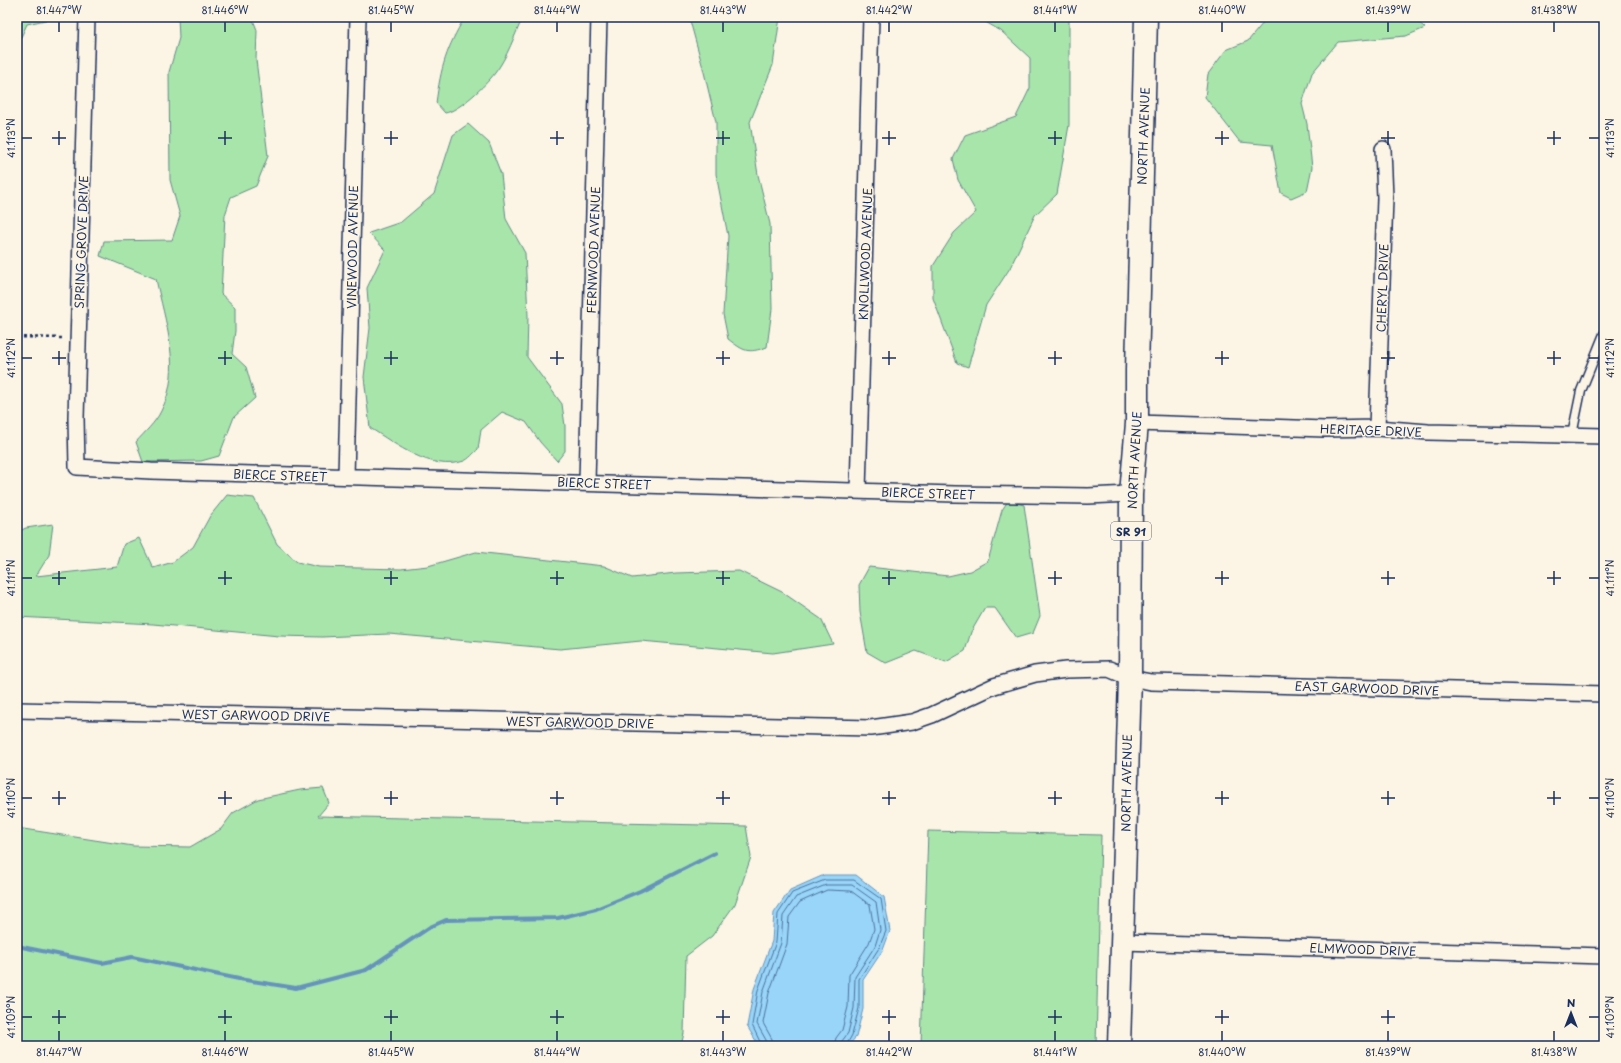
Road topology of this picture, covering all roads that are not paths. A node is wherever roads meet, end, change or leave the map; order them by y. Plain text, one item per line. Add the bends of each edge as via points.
1 (87, 17) edge
2 (358, 17) edge
3 (599, 17) edge
4 (871, 17) edge
5 (1146, 17) edge
6 (1383, 149) dead end
7 (1604, 334) edge
8 (1137, 423) junction
9 (1377, 428) junction
10 (1572, 435) junction
11 (1604, 436) edge
12 (77, 467) joint
13 (346, 476) junction
14 (587, 482) junction
15 (858, 491) junction
16 (1131, 494) junction
17 (1130, 678) junction
18 (1604, 694) edge
19 (17, 710) edge
20 (1122, 942) junction
21 (1604, 956) edge
22 (1119, 1046) edge

1 - 12 street, SPRING GROVE DRIVE
2 - 13 street, VINEWOOD AVENUE
3 - 14 street, FERNWOOD AVENUE
4 - 15 street, KNOLLWOOD AVENUE
5 - 8 main road, NORTH AVENUE / SR 91
6 - 9 street, CHERYL DRIVE via 1385,198
7 - 10 lane via 1581,391
8 - 9 street, HERITAGE DRIVE via 1325,429
8 - 16 main road, NORTH AVENUE / SR 91
9 - 10 street, HERITAGE DRIVE via 1428,432
10 - 11 street, HERITAGE DRIVE
12 - 13 street, BIERCE STREET
13 - 14 street, BIERCE STREET
14 - 15 street, BIERCE STREET
15 - 16 street, BIERCE STREET via 1088,496
16 - 17 main road, NORTH AVENUE / SR 91
17 - 18 street, EAST GARWOOD DRIVE via 1151,682
17 - 19 street, WEST GARWOOD DRIVE via 1109,669 1035,674 994,686 912,722 870,728
17 - 20 main road, NORTH AVENUE / SR 91
20 - 21 street, ELMWOOD DRIVE
20 - 22 main road, NORTH AVENUE / SR 91

